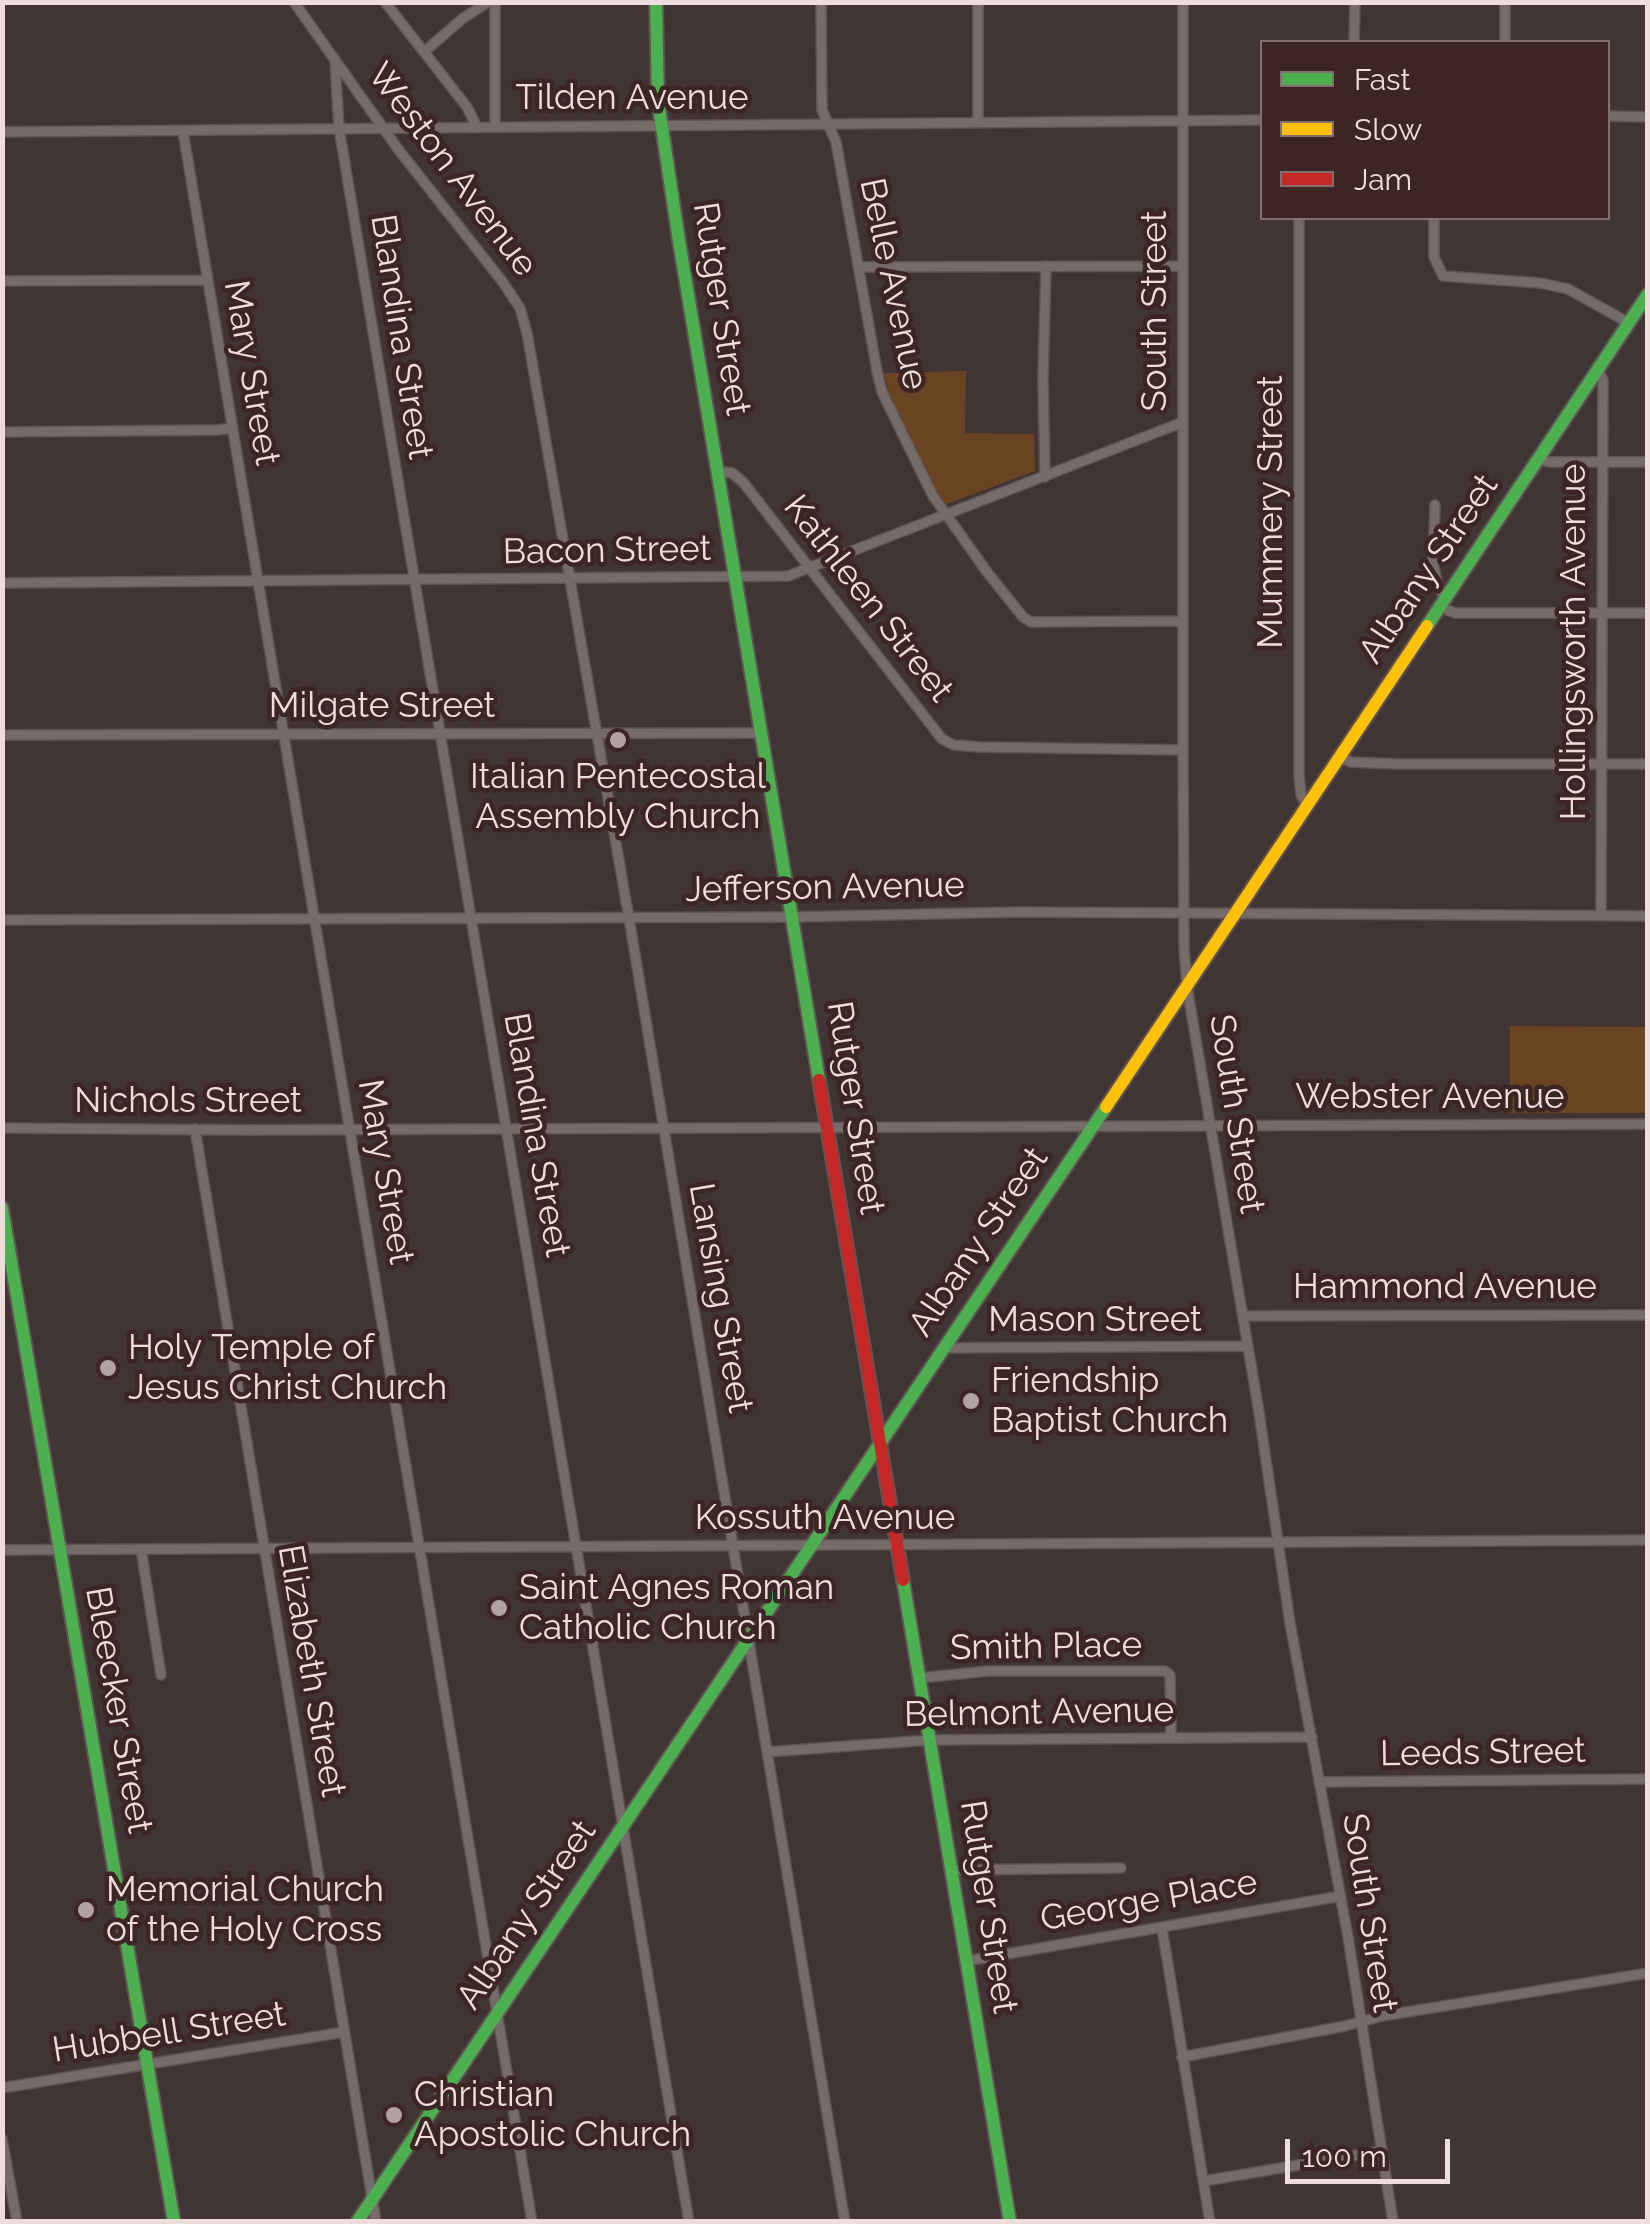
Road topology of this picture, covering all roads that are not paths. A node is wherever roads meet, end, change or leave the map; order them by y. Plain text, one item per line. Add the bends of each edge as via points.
1 (294, 2) edge
2 (385, 2) edge
3 (491, 2) edge
4 (656, 2) edge
5 (822, 2) edge
6 (978, 2) edge
7 (1183, 2) edge
8 (1354, 2) edge
9 (1505, 2) edge
10 (1354, 40) edge
11 (1505, 40) edge
12 (424, 52) junction
13 (335, 58) junction
14 (1610, 116) edge
15 (1648, 117) edge
16 (1260, 120) edge
17 (1183, 121) junction
18 (978, 122) junction
19 (828, 124) junction
20 (662, 126) junction
21 (477, 127) junction
22 (496, 127) junction
23 (339, 128) junction
24 (384, 128) junction
25 (183, 131) junction
26 (2, 132) edge
27 (1299, 220) edge
28 (1434, 220) edge
29 (1046, 266) junction
30 (1182, 266) junction
31 (858, 267) junction
32 (2, 280) edge
33 (207, 280) junction
34 (1648, 294) edge
35 (1629, 323) junction
36 (1598, 370) junction
37 (536, 384) joint
38 (1183, 422) junction
39 (233, 428) junction
40 (2, 432) edge
41 (1538, 459) junction
42 (1602, 462) junction
43 (1648, 462) edge
44 (718, 472) junction
45 (1045, 477) junction
46 (1435, 506) dead end
47 (946, 516) junction
48 (810, 570) junction
49 (735, 576) junction
50 (570, 579) junction
51 (415, 580) junction
52 (258, 581) junction
53 (2, 583) edge
54 (1442, 603) junction
55 (1600, 613) junction
56 (1648, 613) edge
57 (1183, 622) junction
58 (440, 733) junction
59 (597, 733) junction
60 (761, 733) junction
61 (2, 734) edge
62 (284, 734) junction
63 (1183, 750) junction
64 (1339, 757) junction
65 (1602, 764) junction
66 (1648, 764) edge
67 (1308, 805) junction
68 (1184, 915) junction
69 (1235, 916) junction
70 (1601, 916) junction
71 (1648, 916) edge
72 (793, 917) junction
73 (628, 918) junction
74 (472, 919) junction
75 (2, 920) edge
76 (315, 920) junction
77 (1187, 988) junction
78 (1648, 1124) edge
79 (663, 1126) junction
80 (828, 1126) junction
81 (1210, 1126) junction
82 (506, 1127) junction
83 (1092, 1127) junction
84 (2, 1128) edge
85 (194, 1129) junction
86 (350, 1129) junction
87 (2, 1208) edge
88 (10, 1295) edge
89 (1648, 1315) edge
90 (1243, 1316) junction
91 (1247, 1346) junction
92 (944, 1348) junction
93 (880, 1444) junction
94 (1648, 1540) edge
95 (1279, 1542) junction
96 (810, 1545) junction
97 (896, 1545) junction
98 (420, 1546) junction
99 (577, 1546) junction
100 (734, 1547) junction
101 (61, 1549) junction
102 (141, 1549) junction
103 (2, 1550) edge
104 (262, 1550) junction
105 (748, 1636) junction
106 (162, 1675) dead end
107 (920, 1678) junction
108 (1312, 1737) junction
109 (1171, 1738) junction
110 (930, 1740) junction
111 (767, 1752) junction
112 (1648, 1779) edge
113 (1319, 1782) junction
114 (622, 1826) junction
115 (1121, 1868) dead end
116 (951, 1870) junction
117 (1340, 1896) junction
118 (1162, 1928) junction
119 (966, 1961) junction
120 (1648, 1973) edge
121 (498, 2014) junction
122 (1359, 2023) junction
123 (344, 2032) junction
124 (1182, 2057) junction
125 (147, 2064) junction
126 (2, 2088) edge
127 (2, 2140) edge
128 (1381, 2151) junction
129 (1204, 2181) junction
130 (372, 2198) junction
131 (16, 2222) edge
132 (174, 2222) edge
133 (357, 2222) edge
134 (376, 2222) edge
135 (532, 2222) edge
136 (689, 2222) edge
137 (845, 2222) edge
138 (1010, 2222) edge
139 (1210, 2222) edge
140 (1393, 2222) edge

1 - 13 street, Weston Avenue
2 - 12 street
3 - 12 street
3 - 22 street
4 - 20 street, Rutger Street
5 - 19 street, Belle Avenue via 822,110
6 - 18 street
7 - 17 street, South Street
8 - 10 street
9 - 11 street
12 - 21 street
13 - 23 street, Blandina Street
13 - 24 street, Weston Avenue
14 - 15 street
16 - 17 street, Tilden Avenue
17 - 18 street, Tilden Avenue
17 - 30 street, South Street
18 - 19 street, Tilden Avenue
19 - 20 street, Tilden Avenue
19 - 31 street, Belle Avenue
20 - 22 street, Tilden Avenue
20 - 44 street, Rutger Street
21 - 22 street, Tilden Avenue
21 - 24 street, Tilden Avenue
23 - 24 street, Tilden Avenue
23 - 25 street, Tilden Avenue
23 - 51 street, Blandina Street
24 - 37 street, Weston Avenue via 520,308
25 - 26 street, Tilden Avenue
25 - 33 street, Mary Street
27 - 67 street, Mummery Street via 1298,774
28 - 35 street via 1434,257 1443,276 1568,289
29 - 30 street
29 - 31 street
29 - 45 street
30 - 38 street, South Street
31 - 47 street, Belle Avenue via 882,392
32 - 33 street
33 - 39 street, Mary Street
34 - 35 street, Albany Street
35 - 36 street, Albany Street
36 - 41 street, Albany Street
36 - 42 street, Hollingsworth Avenue
37 - 50 street, Lansing Street
38 - 45 street, Bacon Street
38 - 57 street, South Street
39 - 40 street
39 - 52 street, Mary Street
41 - 42 street
41 - 54 street, Albany Street
42 - 43 street
42 - 55 street, Hollingsworth Avenue
44 - 48 street, Kathleen Street via 743,482
44 - 49 street, Rutger Street
45 - 47 street, Bacon Street
46 - 54 street via 1433,563
47 - 48 street, Bacon Street
47 - 57 street, Belle Avenue via 1031,622
48 - 49 street, Bacon Street
48 - 63 street, Kathleen Street via 942,739 954,745
49 - 50 street, Bacon Street
49 - 60 street, Rutger Street
50 - 51 street, Bacon Street
50 - 59 street, Lansing Street
51 - 52 street, Bacon Street
51 - 58 street, Blandina Street
52 - 53 street, Bacon Street
52 - 62 street, Mary Street
54 - 55 street via 1455,613
54 - 64 street, Albany Street
55 - 56 street
55 - 65 street, Hollingsworth Avenue
57 - 63 street, South Street
58 - 59 street, Milgate Street
58 - 62 street, Milgate Street
58 - 74 street, Blandina Street
59 - 60 street, Milgate Street
59 - 73 street, Lansing Street
60 - 72 street, Rutger Street
61 - 62 street, Milgate Street
62 - 76 street, Mary Street
63 - 68 street, South Street
64 - 65 street via 1397,764
64 - 67 street, Albany Street
65 - 66 street
65 - 70 street, Hollingsworth Avenue
67 - 69 street, Albany Street
68 - 69 street, Jefferson Avenue
68 - 72 street, Jefferson Avenue
68 - 77 street, South Street
69 - 70 street, Jefferson Avenue
69 - 77 street, Albany Street
70 - 71 street, Jefferson Avenue
72 - 73 street, Jefferson Avenue
72 - 80 street, Rutger Street
73 - 74 street, Jefferson Avenue
73 - 79 street, Lansing Street
74 - 76 street, Jefferson Avenue
74 - 82 street, Blandina Street
75 - 76 street, Jefferson Avenue
76 - 86 street, Mary Street
77 - 81 street, South Street
77 - 83 street, Albany Street
78 - 81 street, Webster Avenue
79 - 80 street, Nichols Street
79 - 82 street, Nichols Street
79 - 100 street, Lansing Street
80 - 83 street, Nichols Street
80 - 93 street, Rutger Street
81 - 83 street, Webster Avenue
81 - 90 street, South Street
82 - 86 street, Nichols Street
82 - 99 street, Blandina Street
83 - 92 street, Albany Street
84 - 85 street, Nichols Street
85 - 86 street, Nichols Street
85 - 104 street, Elizabeth Street
86 - 98 street, Mary Street
87 - 88 street, Bleecker Street
88 - 101 street, Bleecker Street
89 - 90 street, Hammond Avenue
90 - 91 street, South Street
91 - 92 street, Mason Street
91 - 95 street, South Street
92 - 93 street, Albany Street
93 - 96 street, Albany Street
93 - 97 street, Rutger Street
94 - 95 street, Kossuth Avenue
95 - 97 street, Kossuth Avenue
95 - 108 street, South Street
96 - 97 street, Kossuth Avenue
96 - 100 street, Kossuth Avenue
96 - 105 street, Albany Street
97 - 107 street, Rutger Street
98 - 99 street, Kossuth Avenue
98 - 104 street, Kossuth Avenue
98 - 121 street, Mary Street
99 - 100 street, Kossuth Avenue
99 - 114 street, Blandina Street
100 - 105 street, Lansing Street
101 - 102 street, Kossuth Avenue
101 - 103 street, Kossuth Avenue
101 - 125 street, Bleecker Street
102 - 104 street, Kossuth Avenue
102 - 106 street
104 - 123 street, Elizabeth Street
105 - 111 street, Lansing Street
105 - 114 street, Albany Street
107 - 109 street, Smith Place via 988,1671 1165,1671
107 - 110 street, Rutger Street
108 - 109 street, Belmont Avenue
108 - 113 street, South Street
109 - 110 street, Belmont Avenue
110 - 111 street, Belmont Avenue
110 - 116 street, Rutger Street
111 - 137 street, Lansing Street
112 - 113 street, Leeds Street
113 - 117 street, South Street
114 - 121 street, Albany Street
114 - 136 street, Blandina Street
115 - 116 street
116 - 119 street, Rutger Street
117 - 118 street, George Place
117 - 122 street, South Street
118 - 119 street, George Place
118 - 124 street
119 - 138 street, Rutger Street
120 - 122 street
121 - 130 street, Albany Street
121 - 135 street, Mary Street
122 - 124 street
122 - 128 street, South Street
123 - 125 street, Hubbell Street
123 - 130 street, Elizabeth Street
124 - 129 street
125 - 126 street, Hubbell Street
125 - 132 street, Bleecker Street
127 - 131 street
128 - 129 street
128 - 140 street, South Street
129 - 139 street
130 - 133 street, Albany Street
130 - 134 street, Elizabeth Street

